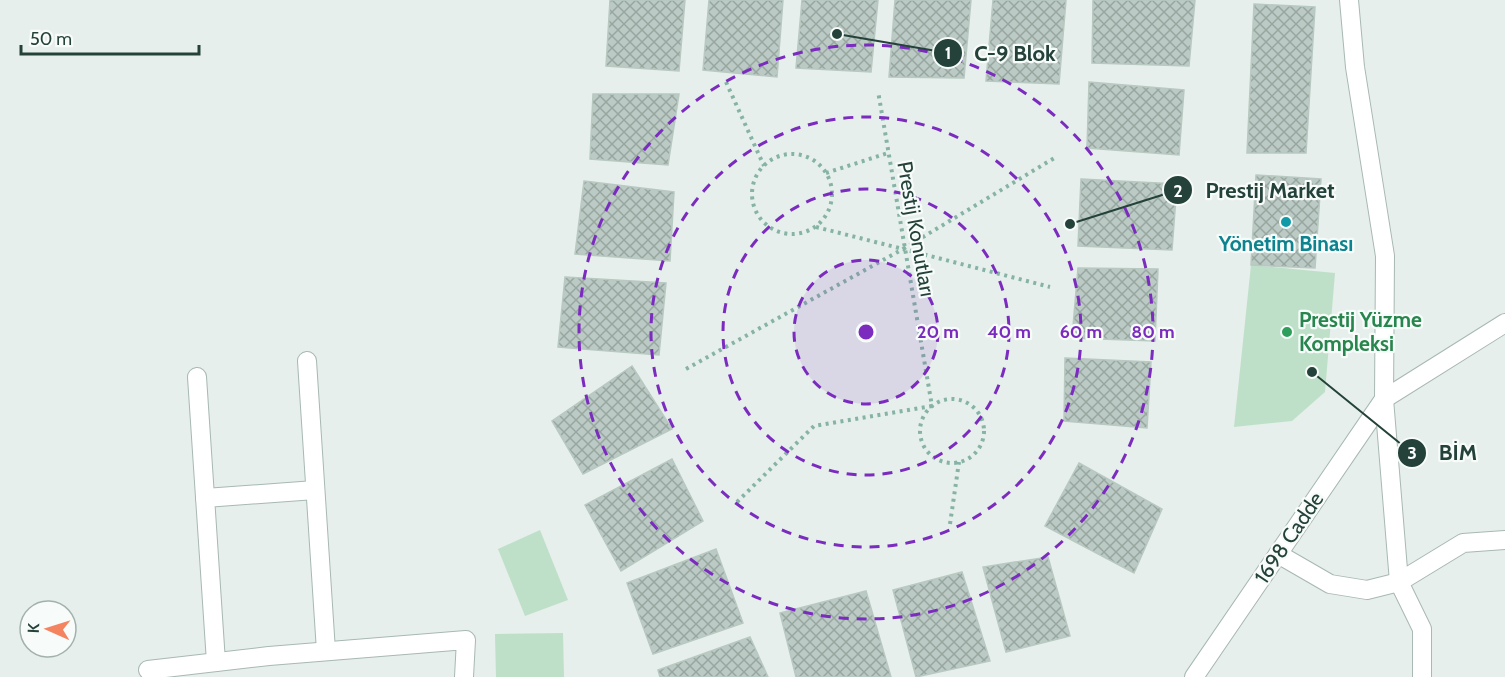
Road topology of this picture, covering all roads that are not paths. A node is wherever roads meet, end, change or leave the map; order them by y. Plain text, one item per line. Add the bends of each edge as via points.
1 (1349, 5) edge
2 (1505, 323) edge
3 (307, 361) dead end
4 (197, 376) dead end
5 (1384, 399) junction
6 (315, 490) junction
7 (205, 498) junction
8 (1505, 540) edge
9 (1278, 555) junction
10 (1399, 582) junction
11 (326, 651) junction
12 (216, 662) junction
13 (148, 670) dead end
14 (464, 677) edge
15 (1194, 677) edge
16 (1422, 677) edge

1 - 5 street via 1385,256
2 - 5 street
3 - 6 street
4 - 7 street
5 - 9 street, 1698 Cadde
5 - 10 street
6 - 7 street
6 - 11 street
7 - 12 street
8 - 10 street via 1463,543
9 - 10 street via 1330,584 1367,590
9 - 15 street, 1698 Cadde
10 - 16 street via 1422,629
11 - 12 street
11 - 14 street via 466,640
12 - 13 street

